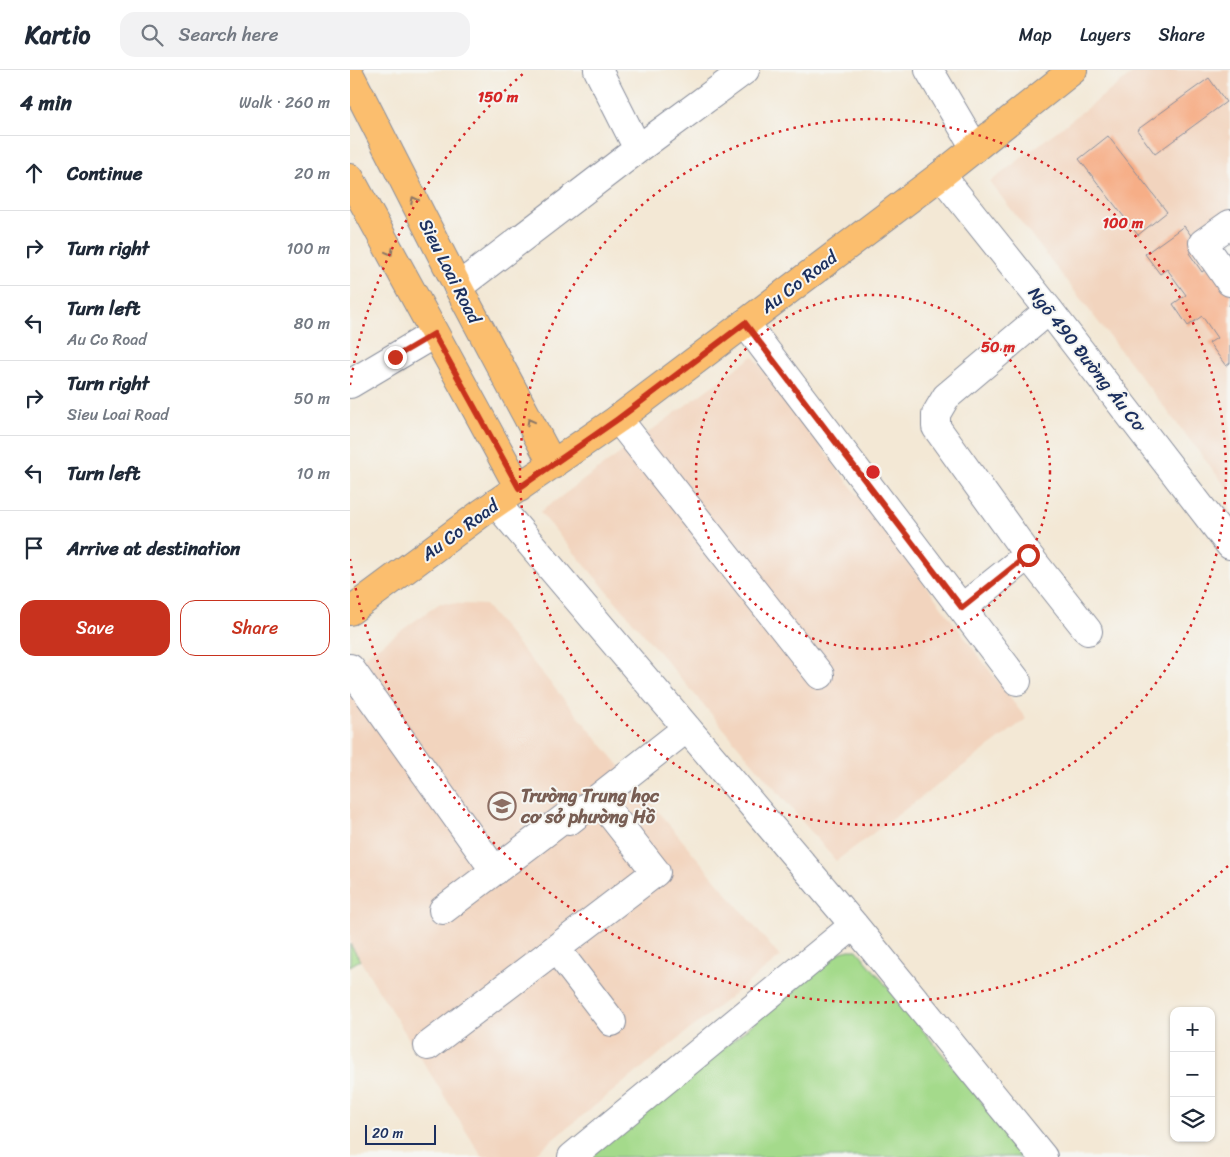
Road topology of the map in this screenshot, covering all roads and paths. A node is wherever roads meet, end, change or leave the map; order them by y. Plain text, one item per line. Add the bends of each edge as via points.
1 (598, 70) edge
2 (745, 70) edge
3 (928, 70) edge
4 (1074, 70) edge
5 (350, 75) edge
6 (975, 148) junction
7 (638, 149) junction
8 (941, 175) junction
9 (350, 178) edge
10 (1230, 224) edge
11 (1230, 282) edge
12 (458, 287) junction
13 (1049, 310) junction
14 (745, 323) junction
15 (434, 334) junction
16 (350, 384) edge
17 (618, 419) junction
18 (553, 465) junction
19 (519, 488) junction
20 (496, 503) junction
21 (1230, 545) edge
22 (1028, 555) junction
23 (962, 608) junction
24 (350, 611) edge
25 (1088, 632) dead end
26 (350, 668) edge
27 (820, 674) dead end
28 (1017, 681) dead end
29 (687, 728) junction
30 (598, 798) junction
31 (495, 871) junction
32 (442, 910) dead end
33 (854, 925) junction
34 (556, 949) junction
35 (612, 1022) dead end
36 (428, 1046) dead end
37 (572, 1157) edge
38 (1043, 1157) edge

1 - 7 street
2 - 7 street
3 - 6 street
4 - 6 main road, Au Co Road
12 -> 5 main road, Sieu Loai Road
6 - 8 main road, Au Co Road
7 - 12 street
8 - 13 street, Ngõ 490 Đường Âu Cơ
8 - 14 main road, Au Co Road
9 -> 15 main road
10 - 11 street via 1203,243
18 -> 12 main road, Sieu Loai Road
13 - 21 street, Ngõ 490 Đường Âu Cơ
13 - 22 street via 946,397 936,414 936,427
14 - 17 main road, Au Co Road
14 - 23 street
15 - 16 street
15 - 19 main road
17 - 18 main road, Au Co Road
17 - 27 street
18 - 19 main road, Au Co Road
19 - 20 main road, Au Co Road
20 - 24 main road, Au Co Road
20 - 29 street
22 - 23 street
22 - 25 street
23 - 28 street
26 - 31 street
29 - 30 street
29 - 33 street
30 - 31 street via 569,821 566,817
30 - 34 street via 656,872
31 - 32 street
33 - 37 street
33 - 38 street
34 - 35 street
34 - 36 street

